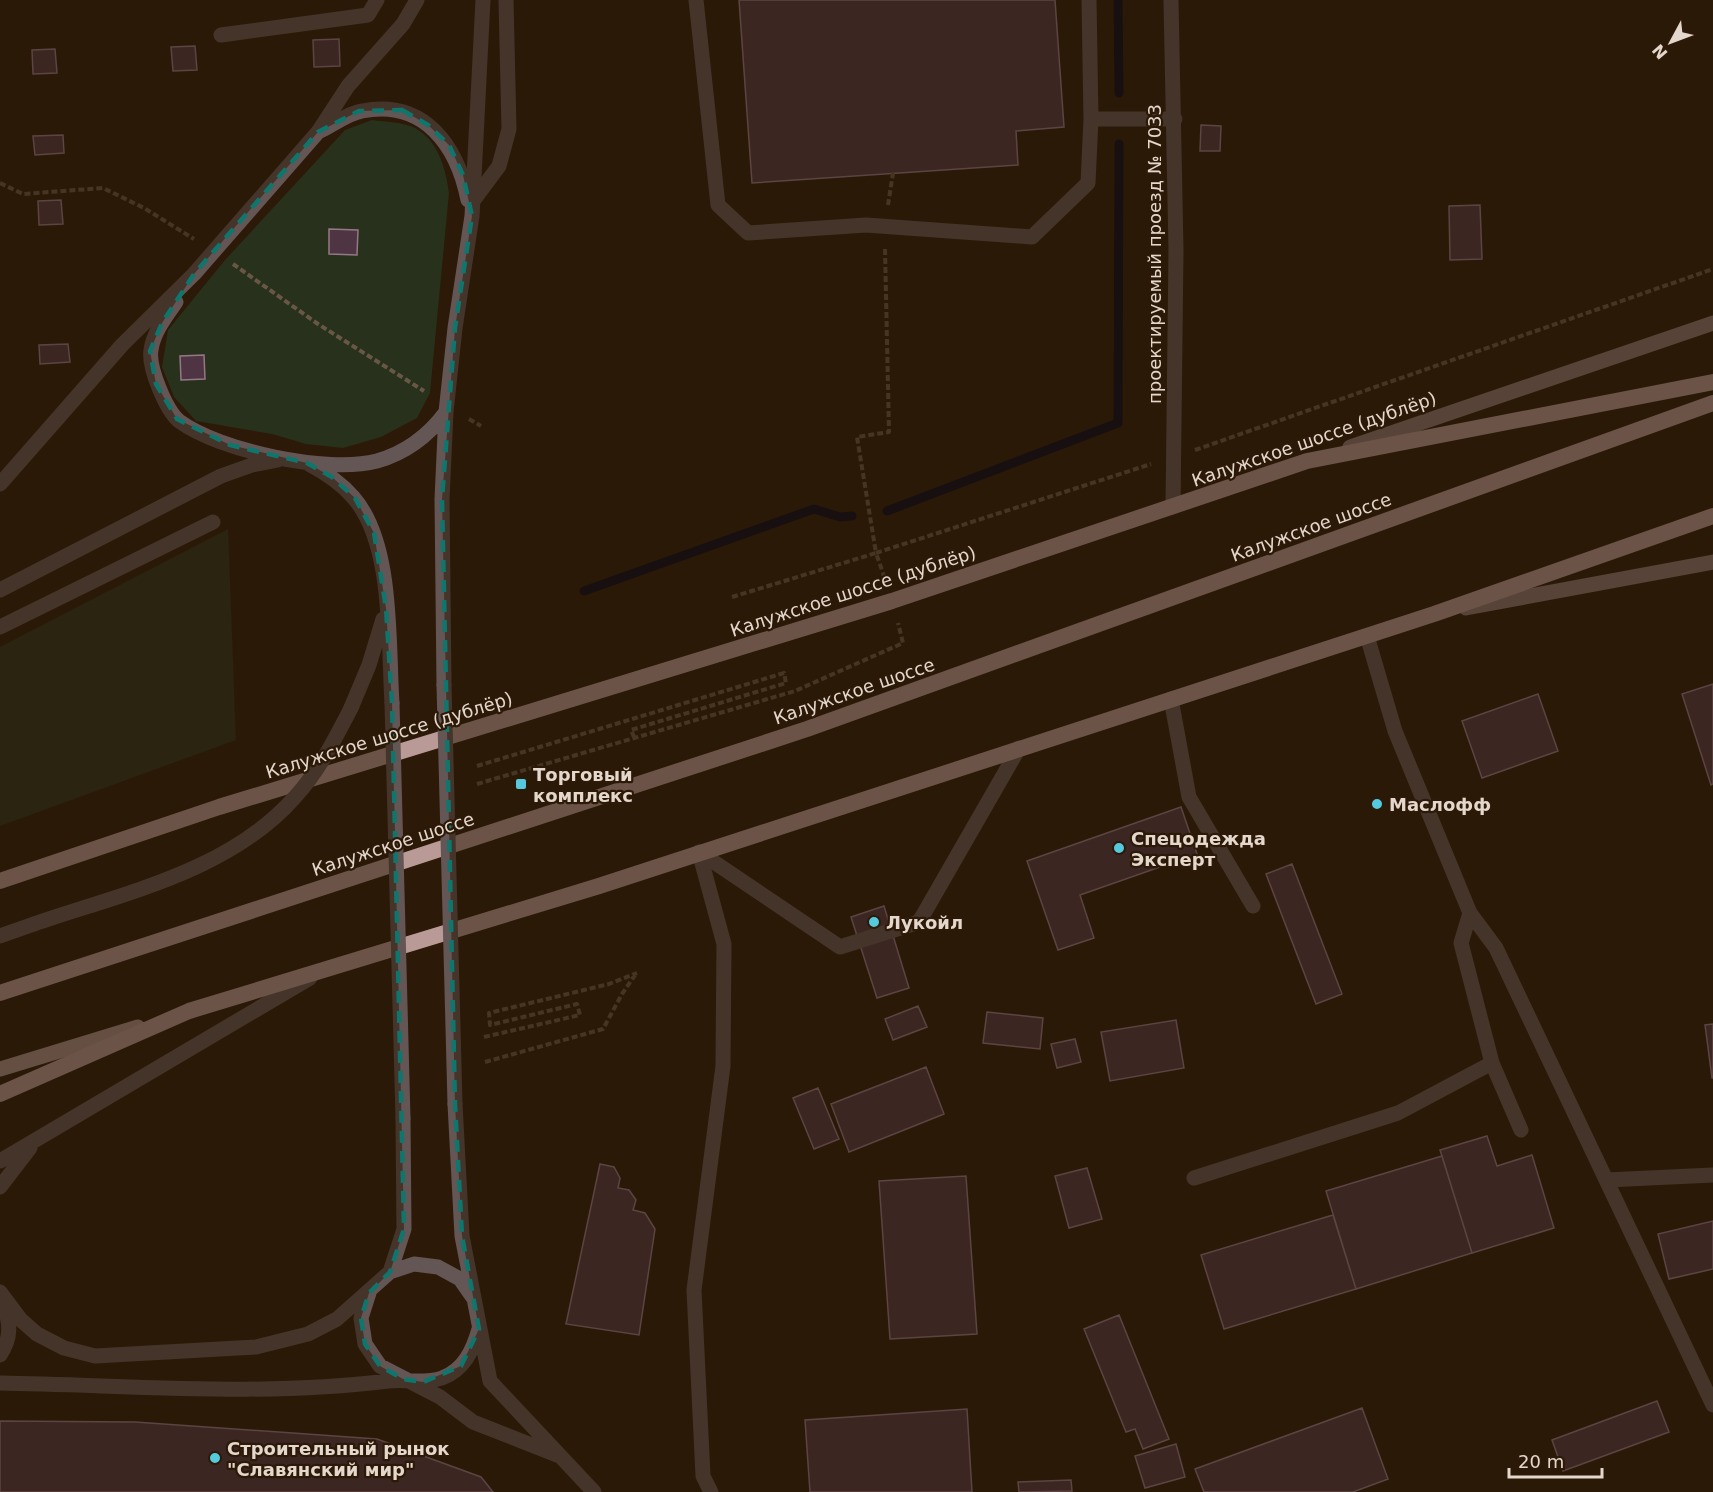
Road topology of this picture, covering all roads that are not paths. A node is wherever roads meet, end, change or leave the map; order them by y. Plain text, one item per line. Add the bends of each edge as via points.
1 (377, 0) edge
2 (417, 0) edge
3 (483, 0) edge
4 (506, 0) edge
5 (696, 0) edge
6 (1089, 0) edge
7 (1172, 0) edge
8 (221, 34) dead end
9 (1091, 119) junction
10 (1175, 119) junction
11 (318, 132) junction
12 (473, 201) junction
13 (472, 216) junction
14 (194, 274) junction
15 (1713, 323) edge
16 (1713, 382) edge
17 (1713, 403) edge
18 (447, 409) junction
19 (284, 459) junction
20 (1307, 461) junction
21 (307, 463) junction
22 (0, 484) edge
23 (1173, 507) junction
24 (1713, 516) edge
25 (213, 522) dead end
26 (1713, 562) edge
27 (0, 590) edge
28 (386, 608) junction
29 (1434, 614) junction
30 (0, 627) edge
31 (1367, 636) junction
32 (1171, 699) junction
33 (1019, 748) junction
34 (699, 852) junction
35 (0, 880) edge
36 (1253, 906) dead end
37 (1470, 913) junction
38 (0, 936) edge
39 (322, 970) junction
40 (0, 993) edge
41 (189, 1011) junction
42 (1492, 1063) junction
43 (0, 1069) edge
44 (0, 1094) edge
45 (1521, 1130) dead end
46 (39, 1136) junction
47 (0, 1161) edge
48 (1713, 1175) edge
49 (1194, 1178) dead end
50 (1606, 1180) junction
51 (0, 1187) edge
52 (390, 1272) junction
53 (0, 1293) edge
54 (369, 1293) junction
55 (474, 1299) junction
56 (479, 1329) junction
57 (0, 1355) edge
58 (403, 1379) junction
59 (0, 1383) edge
60 (1713, 1405) edge
61 (565, 1458) junction
62 (594, 1492) edge
63 (711, 1492) edge

1 - 8 street via 368,15
2 - 11 street via 403,24 348,86
3 - 12 street
4 - 12 street via 509,129 499,166
5 - 9 street via 718,205 747,233 866,225 1032,237 1088,183
6 - 9 street
7 - 10 street, проектируемый проезд № 7033
9 - 10 street
10 - 23 street, проектируемый проезд № 7033
11 - 13 street via 359,111 402,110 428,124 449,145 463,175
11 - 14 street
12 - 13 street
13 - 18 street
14 - 19 street via 162,323 150,351 156,384 177,419 201,434
14 - 22 street via 122,345
15 - 20 main road, Калужское шоссе (дублёр)
16 - 20 highway
17 - 40 highway, Калужское шоссе via 807,729
18 - 21 street via 434,429 406,448 376,461 348,465
18 - 55 street, bridge via 442,499 444,685 455,1104 462,1236
19 - 21 street
19 - 27 street via 221,476
20 - 23 highway, Калужское шоссе (дублёр)
21 - 28 street via 332,477 355,498 374,533
23 - 35 highway, Калужское шоссе (дублёр) via 892,601 219,807
24 - 29 highway
25 - 30 street
26 - 29 main road
28 - 38 street, bridge via 369,665 325,758 295,798 253,834 220,855 176,875
28 - 52 street, bridge via 392,703 404,1229
29 - 31 highway
31 - 32 highway
31 - 37 street via 1395,731
32 - 33 highway
32 - 36 street via 1189,797
33 - 34 highway
33 - 34 street via 920,922 840,947
34 - 39 highway
34 - 63 street via 724,944 723,1066 694,1290 703,1476
37 - 42 street via 1461,943
37 - 50 street via 1496,948
39 - 41 highway
39 - 46 street
41 - 43 main road
41 - 44 highway
42 - 45 street
42 - 49 street via 1398,1113
46 - 47 street
46 - 51 street
48 - 50 street
50 - 60 street
52 - 54 street
52 - 55 street via 414,1264 438,1267 460,1279
53 - 54 street via 37,1334 64,1348 95,1356 255,1347 308,1334 337,1319
53 - 57 street via 11,1325
54 - 58 street via 361,1318 365,1344 380,1366
55 - 56 street
56 - 58 street via 474,1349 461,1366 444,1377 423,1382
56 - 61 street via 490,1381
58 - 59 street via 333,1388 280,1389
58 - 61 street via 440,1397 473,1422
61 - 62 street

